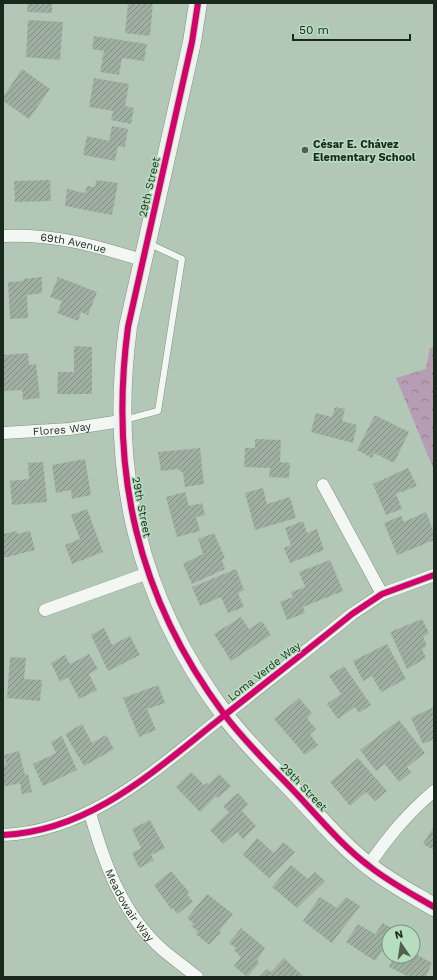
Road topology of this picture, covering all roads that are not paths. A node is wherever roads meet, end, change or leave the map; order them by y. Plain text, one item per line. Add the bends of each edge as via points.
1 (198, 3) edge
2 (3, 236) edge
3 (146, 242) junction
4 (142, 260) junction
5 (121, 421) junction
6 (3, 433) edge
7 (323, 485) dead end
8 (148, 573) junction
9 (434, 575) edge
10 (382, 594) junction
11 (45, 610) dead end
12 (224, 715) junction
13 (434, 791) edge
14 (90, 813) junction
15 (3, 835) edge
16 (368, 866) junction
17 (434, 907) edge
18 (198, 977) edge

1 - 3 street, 29th Street via 192,42
2 - 4 street, 69th Avenue via 62,238
3 - 4 street, 29th Street
3 - 5 lane via 182,260 158,411
4 - 5 street, 29th Street via 124,355
5 - 6 street, Flores Way via 69,429
5 - 8 street, 29th Street via 129,500
7 - 10 street
8 - 11 street
8 - 12 street, 29th Street via 176,639 197,677
9 - 10 street, Loma Verde Way
10 - 12 street, Loma Verde Way via 352,614
12 - 14 street, Loma Verde Way via 140,782 118,798
12 - 16 street, 29th Street via 250,746
13 - 16 street via 412,809 391,832
14 - 15 street, Loma Verde Way via 42,830
14 - 18 street, Meadowair Way via 102,854 124,902 145,931 164,951
16 - 17 street, 29th Street

